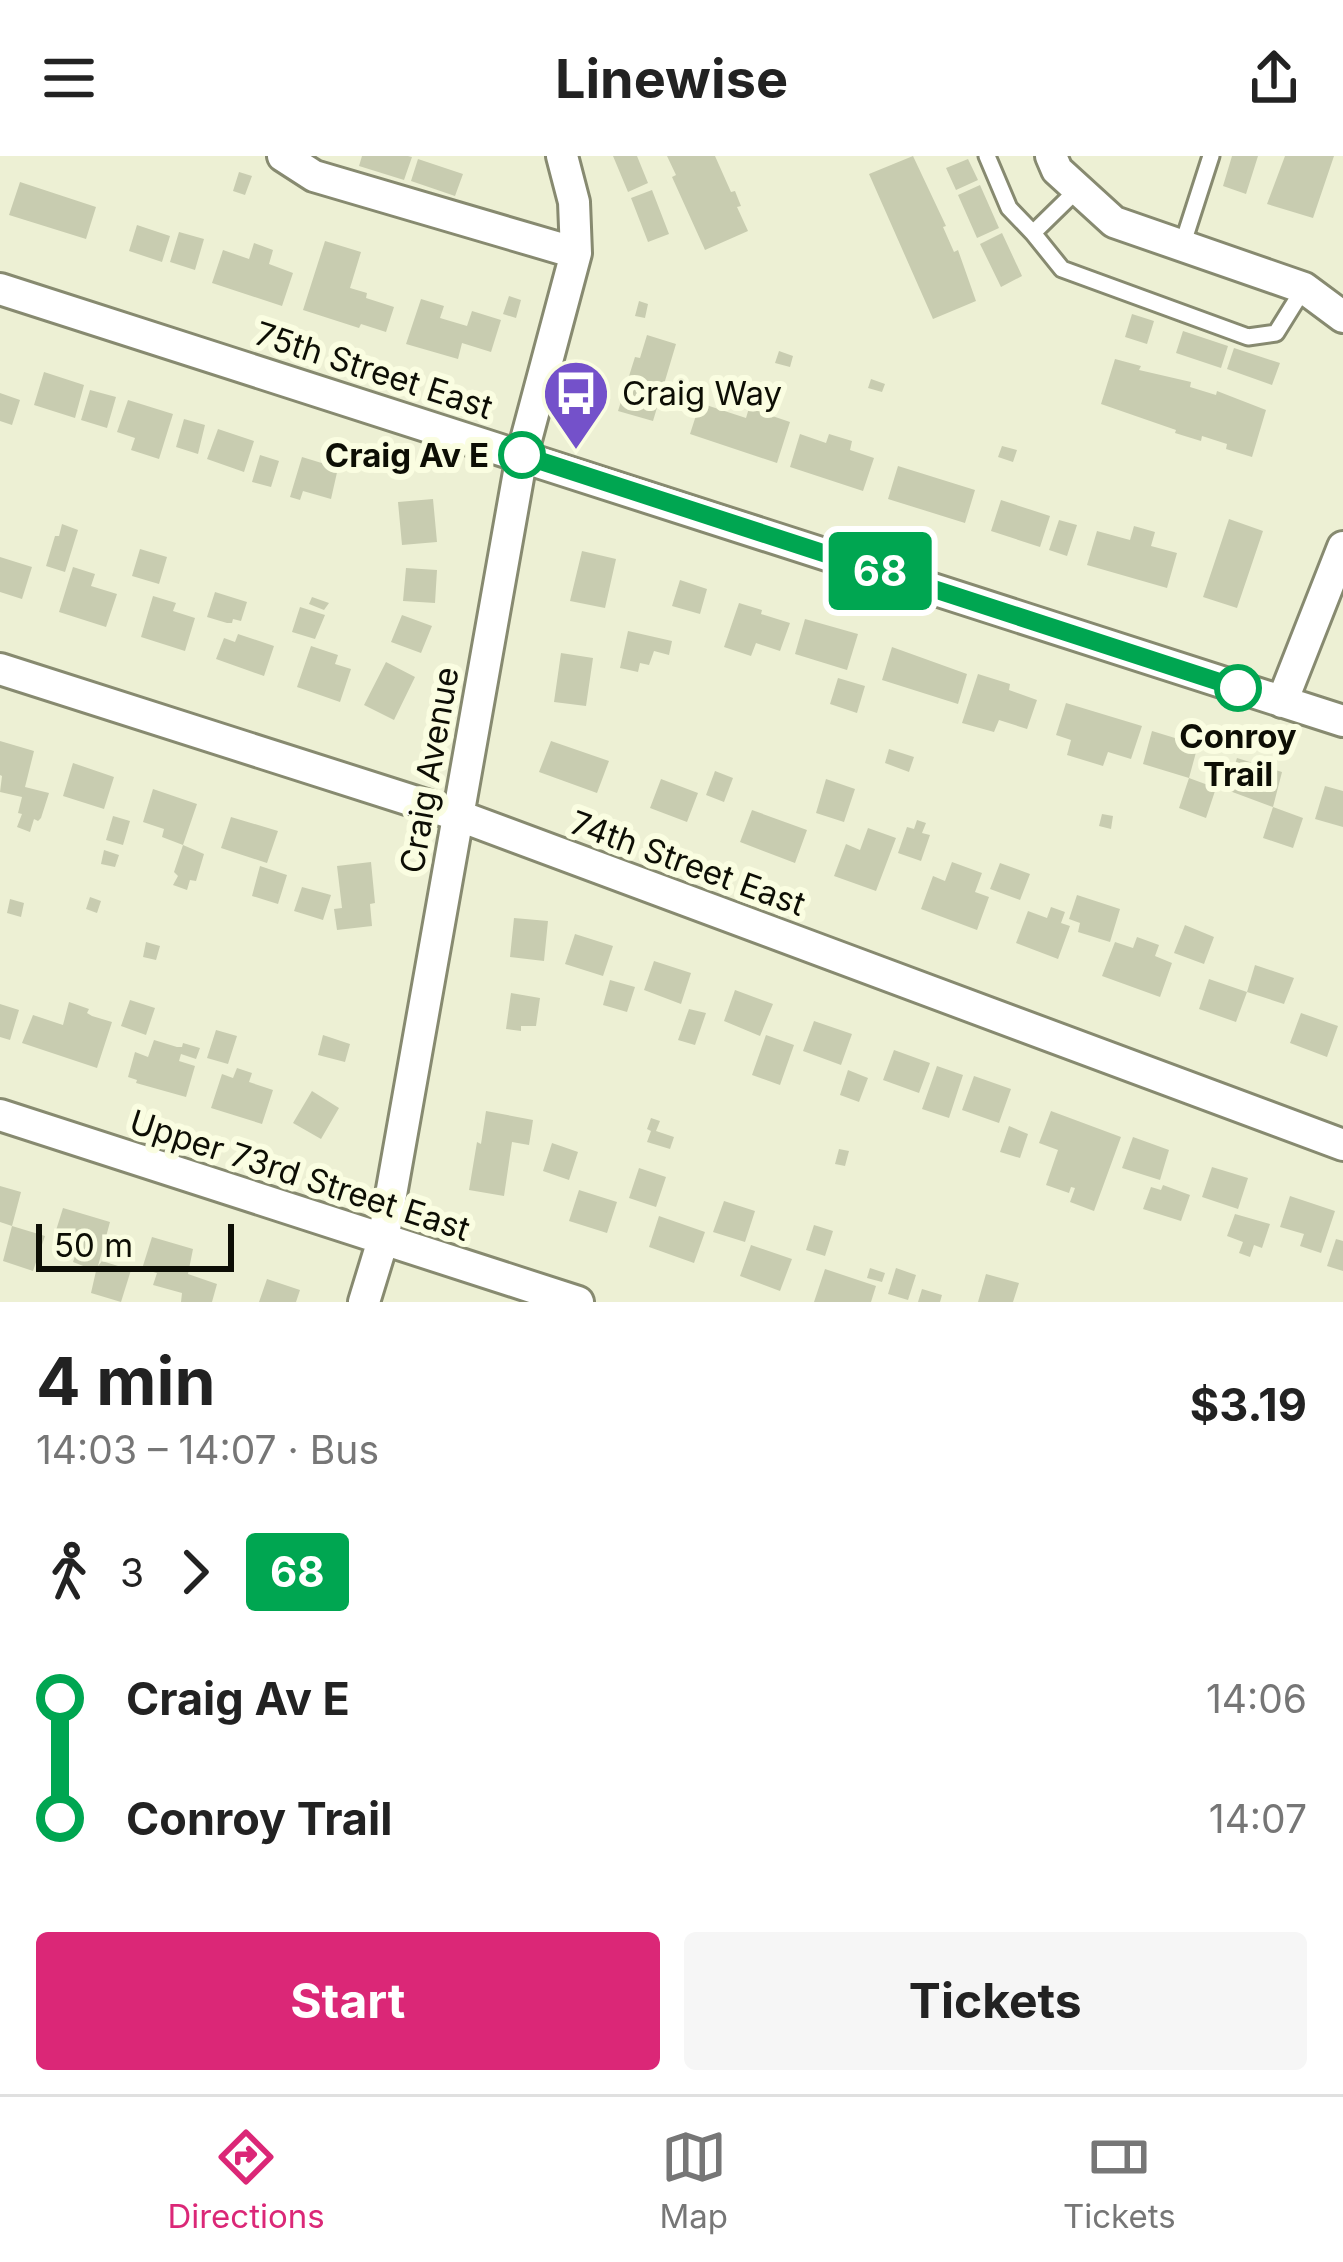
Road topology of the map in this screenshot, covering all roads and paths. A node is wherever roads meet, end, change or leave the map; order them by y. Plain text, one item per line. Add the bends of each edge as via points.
1 (283, 156) edge
2 (562, 156) edge
3 (987, 156) edge
4 (1051, 156) edge
5 (1211, 156) edge
6 (1078, 189) junction
7 (1033, 233) junction
8 (1183, 246) junction
9 (577, 253) junction
10 (1304, 288) junction
11 (0, 289) edge
12 (1343, 317) edge
13 (522, 455) junction
14 (1343, 547) edge
15 (0, 669) edge
16 (1282, 702) junction
17 (1343, 721) edge
18 (457, 815) junction
19 (0, 1115) edge
20 (1343, 1145) edge
21 (383, 1240) junction
22 (364, 1302) edge
23 (578, 1302) edge

1 - 9 street via 314,176
2 - 9 street
3 - 7 lane via 1010,208
4 - 6 street
5 - 8 lane
6 - 7 lane
6 - 8 street via 1114,222
7 - 10 lane via 1062,269 1248,337 1276,333
8 - 10 street
9 - 13 street, Craig Avenue
10 - 12 street
11 - 13 street, 75th Street East
13 - 16 street, 75th Street East
13 - 18 street, Craig Avenue
14 - 16 street
15 - 18 street, 74th Street East
16 - 17 street, 75th Street East
18 - 20 street, 74th Street East
18 - 21 street, Craig Avenue
19 - 21 street, Upper 73rd Street East
21 - 22 street, Craig Avenue
21 - 23 street, Upper 73rd Street East

